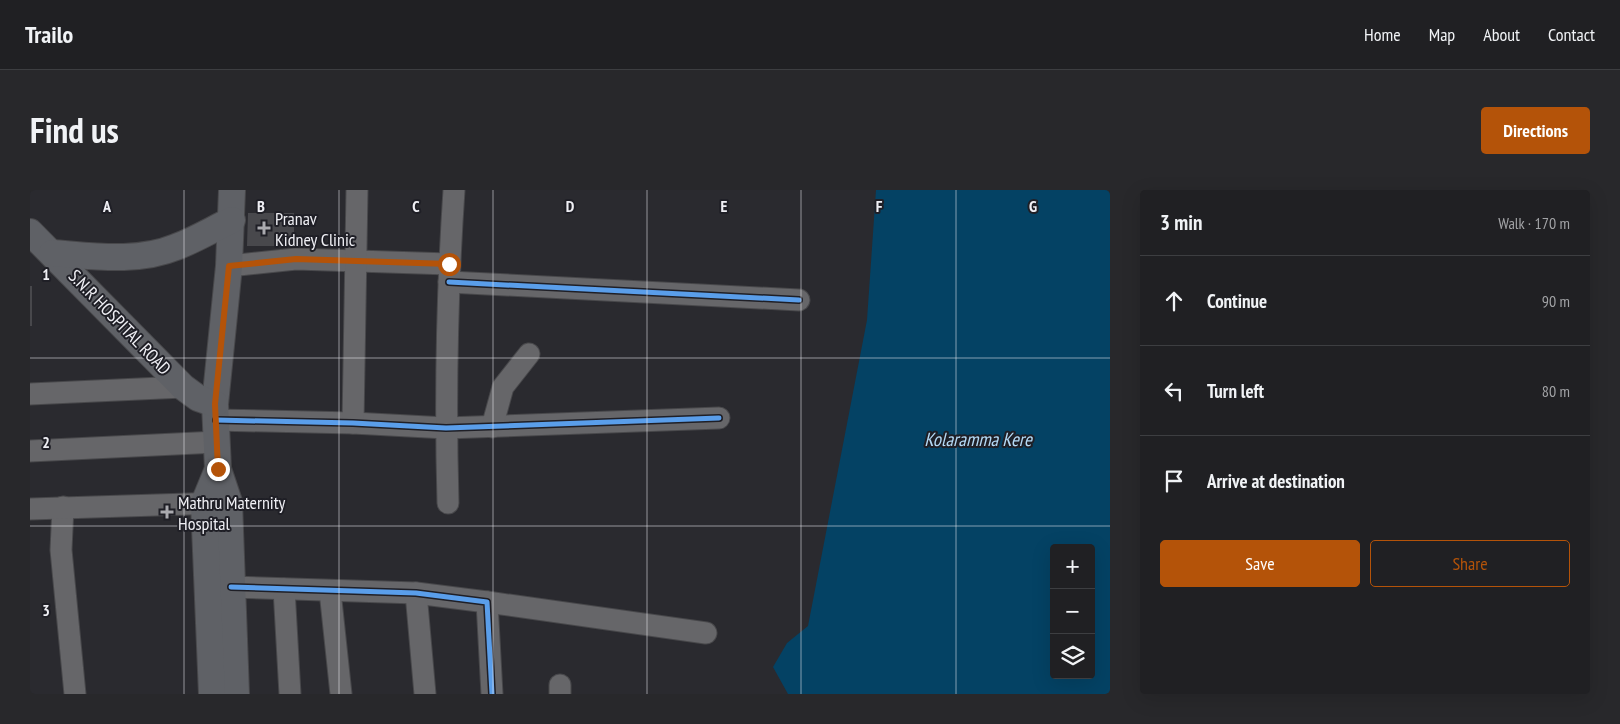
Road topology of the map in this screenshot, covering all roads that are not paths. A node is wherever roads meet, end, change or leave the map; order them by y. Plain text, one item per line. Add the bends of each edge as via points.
1 (232, 190) edge
2 (357, 190) edge
3 (454, 190) edge
4 (232, 220) junction
5 (30, 232) edge
6 (52, 253) junction
7 (356, 260) junction
8 (229, 266) junction
9 (449, 273) junction
10 (799, 300) dead end
11 (528, 354) dead end
12 (184, 387) junction
13 (30, 394) edge
14 (719, 418) dead end
15 (216, 422) junction
16 (353, 423) junction
17 (492, 427) junction
18 (446, 428) junction
19 (30, 451) edge
20 (216, 503) junction
21 (448, 503) dead end
22 (63, 507) junction
23 (30, 508) edge
24 (231, 587) junction
25 (284, 589) junction
26 (330, 591) junction
27 (416, 593) junction
28 (487, 602) junction
29 (706, 633) dead end
30 (75, 694) edge
31 (212, 694) edge
32 (236, 694) edge
33 (290, 694) edge
34 (340, 694) edge
35 (426, 694) edge
36 (492, 694) edge

1 - 4 main road
2 - 7 street
3 - 9 street
4 - 6 main road via 175,248 146,255 109,258
4 - 8 main road
5 - 6 main road, S.N.R HOSPITAL ROAD
6 - 12 main road, S.N.R HOSPITAL ROAD
7 - 8 street via 296,259
7 - 9 street
7 - 16 street
8 - 15 main road
9 - 10 street
9 - 18 street
11 - 17 street via 503,387
12 - 13 street
12 - 15 main road, S.N.R HOSPITAL ROAD via 198,398
14 - 17 street
15 - 16 street
15 - 19 street
15 - 20 main road
16 - 18 street
17 - 18 street
18 - 21 street
20 - 22 street
20 - 24 main road
20 - 31 main road
22 - 23 street
22 - 30 street via 61,550
24 - 25 street
24 - 32 main road
25 - 26 street
25 - 33 street
26 - 27 street
26 - 34 street
27 - 28 street
27 - 35 street
28 - 29 street
28 - 36 street

